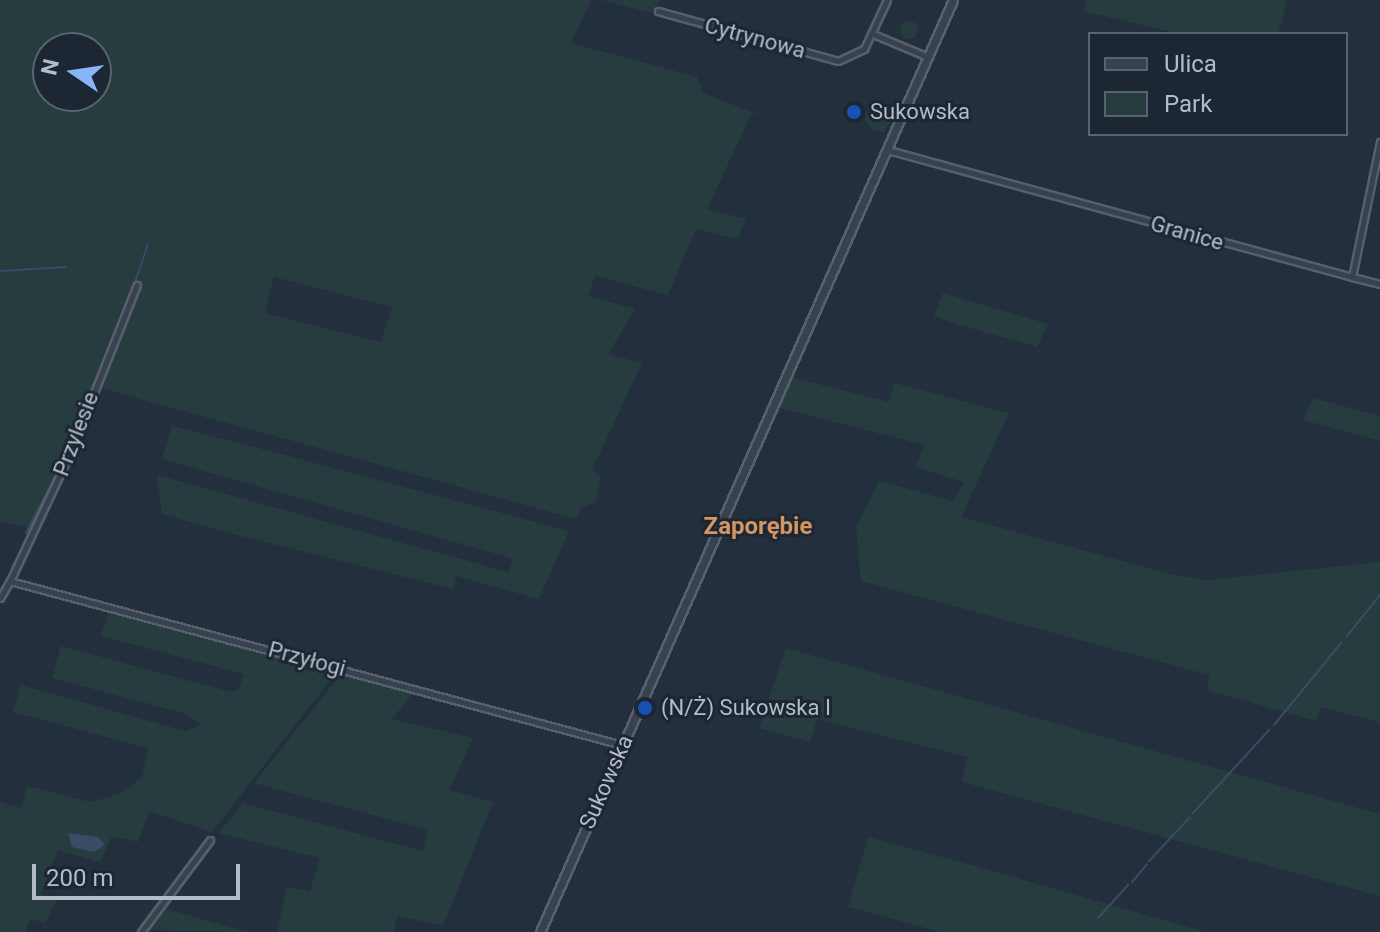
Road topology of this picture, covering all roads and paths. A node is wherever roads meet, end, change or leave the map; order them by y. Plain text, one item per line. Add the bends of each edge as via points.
1 (887, 0) edge
2 (953, 0) edge
3 (658, 11) dead end
4 (873, 34) junction
5 (928, 57) junction
6 (1380, 142) edge
7 (888, 150) junction
8 (1352, 277) junction
9 (1380, 284) edge
10 (137, 285) dead end
11 (10, 581) junction
12 (0, 598) edge
13 (622, 745) junction
14 (210, 840) dead end
15 (141, 932) edge
16 (540, 932) edge

1 - 4 street
2 - 5 street, Sukowska
3 - 4 street, Cytrynowa via 838,61 852,59
4 - 5 street
5 - 7 street, Sukowska
6 - 8 street
7 - 8 street, Granice
7 - 13 street, Sukowska
8 - 9 street, Granice
10 - 11 street, Przylesie via 70,453
11 - 12 street
11 - 13 street, Przyłogi
13 - 16 street, Sukowska
14 - 15 street

